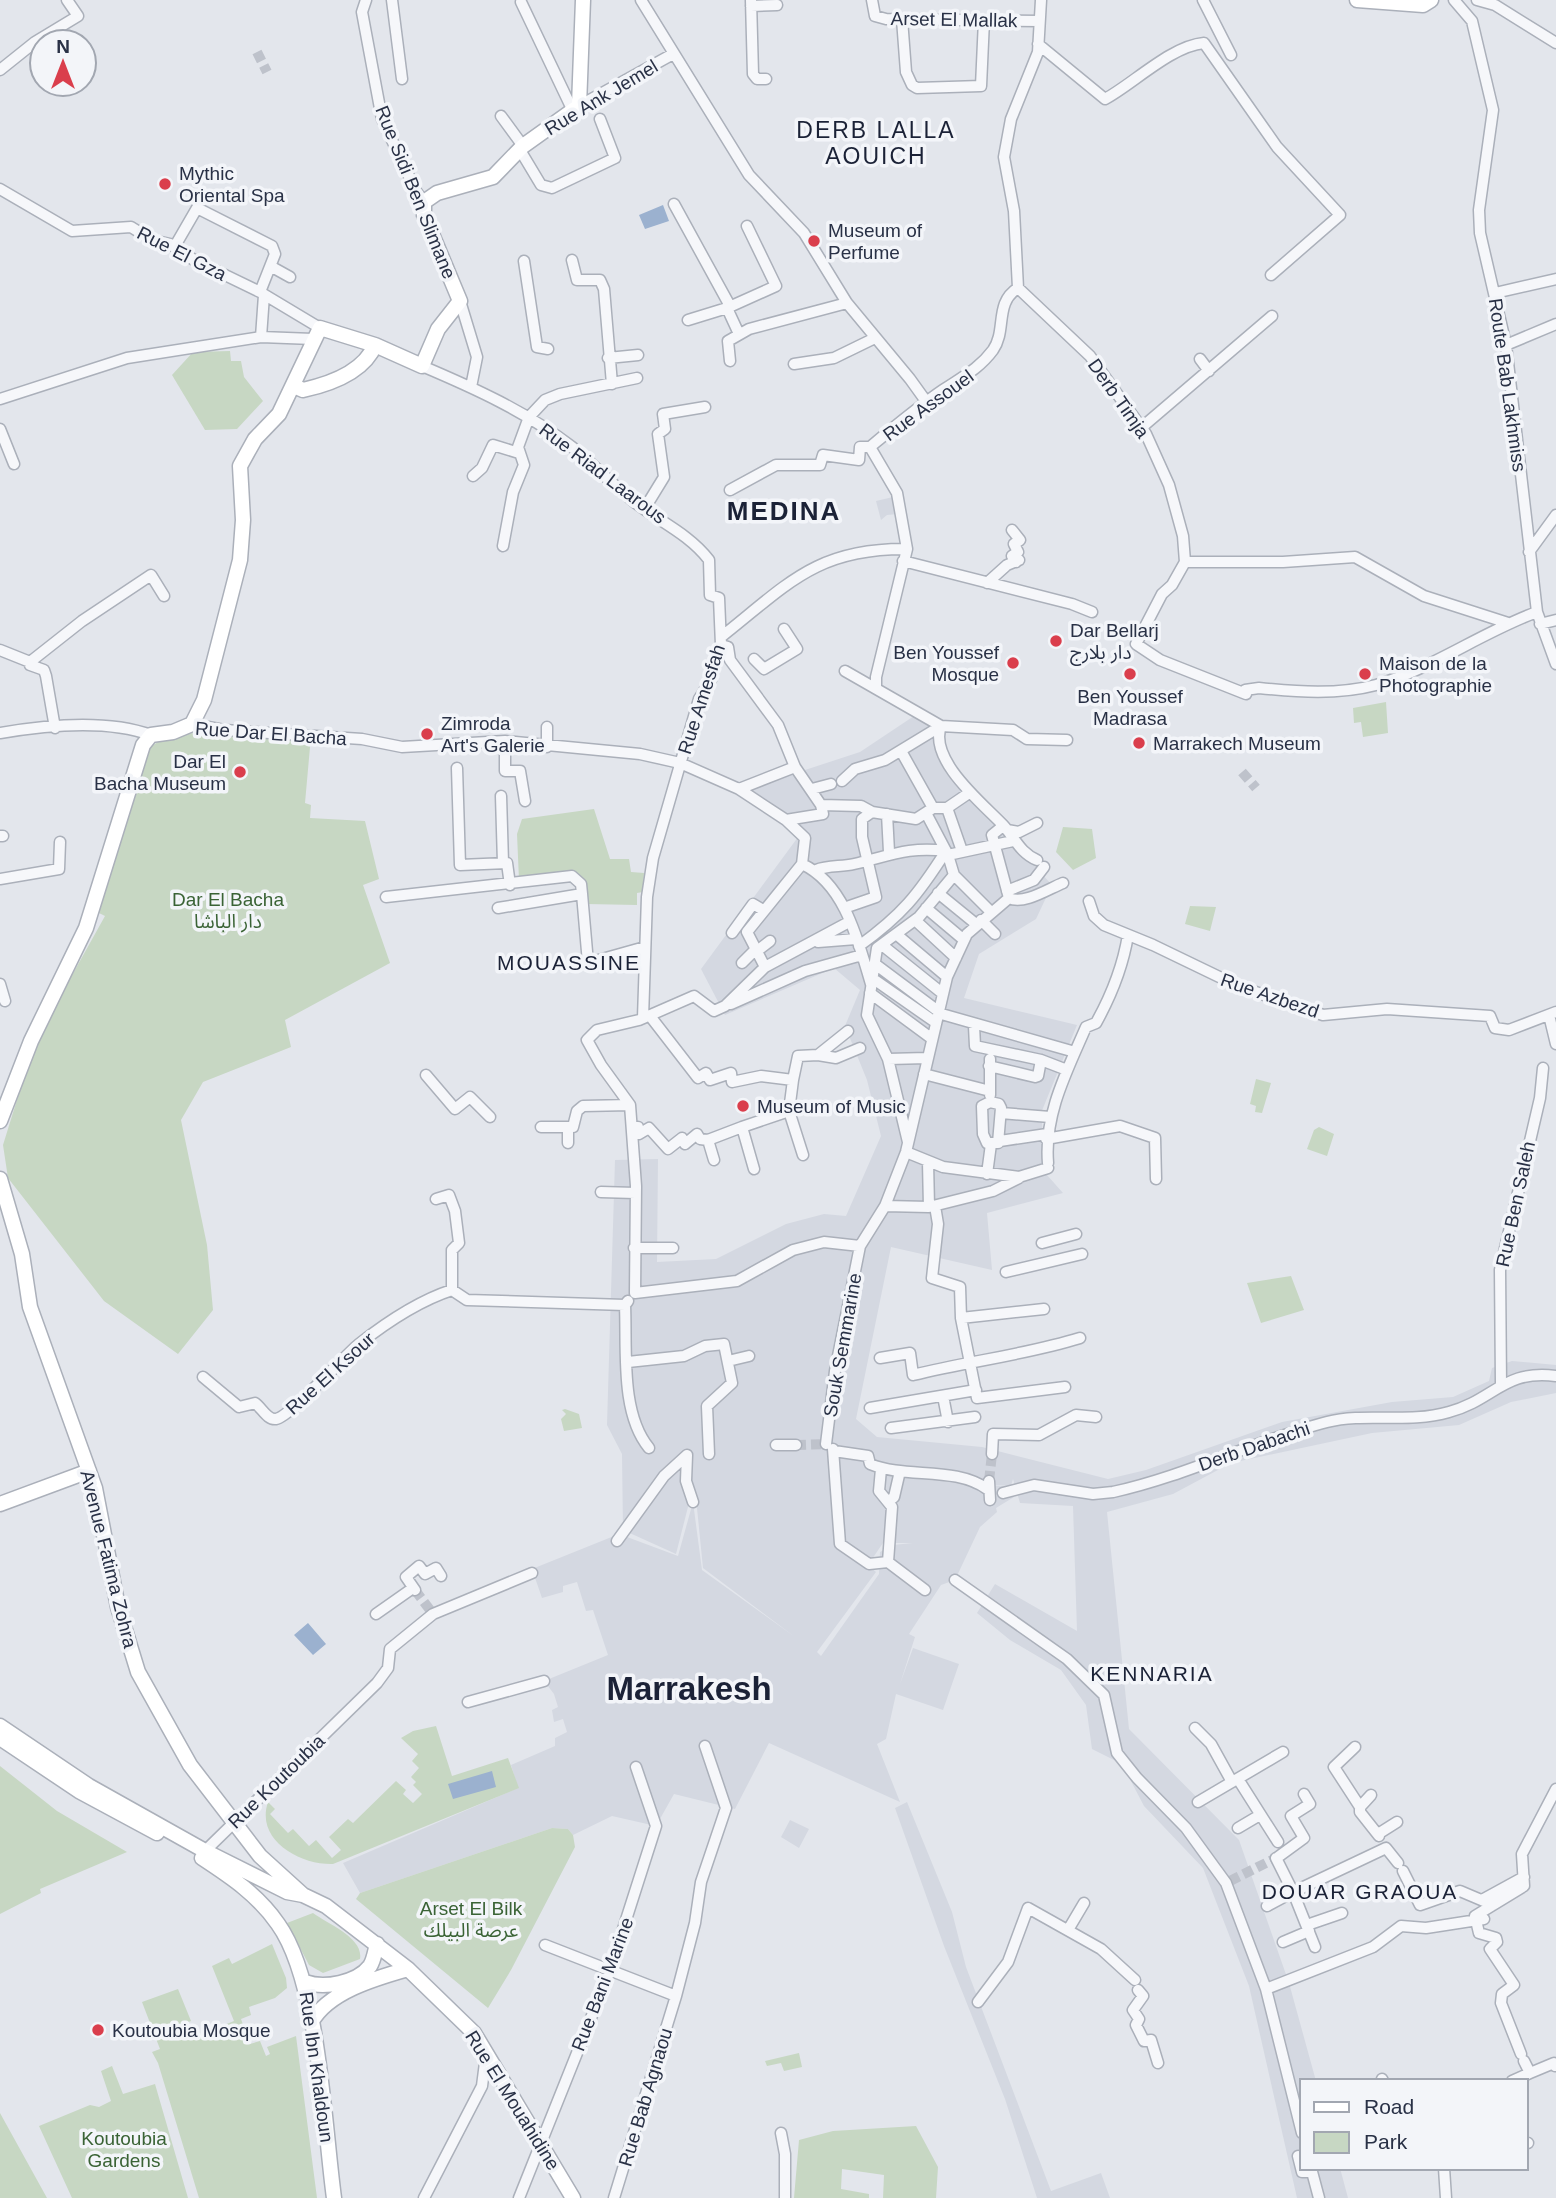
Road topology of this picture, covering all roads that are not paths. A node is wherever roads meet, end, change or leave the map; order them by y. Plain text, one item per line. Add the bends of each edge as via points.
1 (67, 0) edge
2 (366, 0) edge
3 (392, 0) edge
4 (583, 0) edge
5 (1041, 0) edge
6 (1203, 0) edge
7 (1357, 0) edge
8 (1432, 0) edge
9 (1454, 0) edge
10 (1477, 0) edge
11 (644, 1) edge
12 (521, 2) edge
13 (751, 3) edge
14 (777, 5) dead end
15 (872, 5) edge
16 (902, 19) junction
17 (984, 20) junction
18 (1039, 21) junction
19 (1556, 43) edge
20 (1038, 44) junction
21 (673, 54) junction
22 (1231, 55) dead end
23 (0, 70) edge
24 (402, 79) dead end
25 (766, 79) dead end
26 (576, 109) junction
27 (501, 116) dead end
28 (600, 119) dead end
29 (522, 148) junction
30 (0, 188) edge
31 (424, 202) junction
32 (674, 204) dead end
33 (747, 226) dead end
34 (175, 246) junction
35 (524, 261) dead end
36 (572, 261) dead end
37 (272, 267) junction
38 (1271, 275) dead end
39 (290, 277) dead end
40 (1556, 279) edge
41 (1018, 288) junction
42 (1496, 293) junction
43 (262, 294) junction
44 (460, 301) junction
45 (847, 303) junction
46 (729, 307) junction
47 (1272, 316) dead end
48 (688, 320) dead end
49 (1556, 324) edge
50 (317, 334) junction
51 (739, 334) junction
52 (261, 337) junction
53 (875, 338) junction
54 (375, 345) junction
55 (1506, 345) junction
56 (548, 349) dead end
57 (638, 355) dead end
58 (608, 358) junction
59 (1200, 359) dead end
60 (730, 362) dead end
61 (794, 364) dead end
62 (422, 366) junction
63 (1209, 370) junction
64 (636, 378) dead end
65 (612, 384) junction
66 (294, 386) junction
67 (471, 387) junction
68 (0, 399) edge
69 (928, 404) junction
70 (705, 407) dead end
71 (529, 418) junction
72 (1141, 428) junction
73 (0, 429) edge
74 (870, 447) junction
75 (519, 453) junction
76 (14, 464) dead end
77 (473, 476) dead end
78 (730, 490) dead end
79 (645, 508) junction
80 (1556, 515) edge
81 (1012, 530) dead end
82 (503, 546) dead end
83 (907, 549) junction
84 (1529, 552) junction
85 (903, 561) junction
86 (1185, 562) junction
87 (987, 583) junction
88 (164, 596) dead end
89 (1092, 612) dead end
90 (1539, 618) junction
91 (1556, 620) edge
92 (1508, 623) junction
93 (784, 629) dead end
94 (721, 641) junction
95 (0, 650) edge
96 (754, 659) dead end
97 (30, 662) junction
98 (1556, 664) edge
99 (845, 671) dead end
100 (876, 688) junction
101 (192, 724) junction
102 (941, 726) junction
103 (547, 727) dead end
104 (55, 728) junction
105 (0, 733) edge
106 (151, 735) junction
107 (1067, 740) dead end
108 (505, 741) junction
109 (547, 747) junction
110 (901, 751) junction
111 (680, 763) junction
112 (795, 767) junction
113 (457, 768) dead end
114 (739, 789) junction
115 (812, 789) junction
116 (969, 793) junction
117 (500, 796) dead end
118 (525, 801) dead end
119 (821, 805) junction
120 (947, 808) junction
121 (929, 810) junction
122 (872, 812) junction
123 (887, 814) junction
124 (786, 820) junction
125 (1037, 823) dead end
126 (1005, 828) junction
127 (1013, 841) junction
128 (60, 842) dead end
129 (995, 844) junction
130 (962, 851) junction
131 (890, 852) junction
132 (947, 853) junction
133 (867, 859) junction
134 (503, 863) junction
135 (802, 864) junction
136 (816, 870) junction
137 (954, 874) junction
138 (929, 878) junction
139 (0, 879) edge
140 (1063, 883) dead end
141 (510, 885) junction
142 (940, 890) junction
143 (582, 894) junction
144 (1008, 894) junction
145 (387, 897) dead end
146 (1089, 901) dead end
147 (498, 908) dead end
148 (844, 908) junction
149 (926, 908) junction
150 (763, 911) junction
151 (990, 911) junction
152 (915, 920) junction
153 (849, 922) junction
154 (979, 922) junction
155 (732, 933) dead end
156 (995, 933) dead end
157 (896, 934) junction
158 (1128, 936) junction
159 (966, 937) junction
160 (770, 941) dead end
161 (815, 942) junction
162 (879, 946) junction
163 (645, 947) junction
164 (859, 947) junction
165 (756, 950) junction
166 (956, 958) junction
167 (743, 962) dead end
168 (875, 964) junction
169 (765, 967) junction
170 (919, 975) junction
171 (947, 977) junction
172 (0, 984) edge
173 (871, 985) junction
174 (908, 988) junction
175 (942, 993) junction
176 (900, 998) junction
177 (5, 1001) dead end
178 (725, 1006) junction
179 (891, 1009) junction
180 (1553, 1014) edge
181 (937, 1015) junction
182 (646, 1017) junction
183 (974, 1026) junction
184 (848, 1031) dead end
185 (931, 1038) junction
186 (1556, 1044) edge
187 (860, 1048) dead end
188 (991, 1051) junction
189 (1075, 1052) junction
190 (818, 1055) junction
191 (927, 1058) junction
192 (888, 1059) junction
193 (1041, 1060) junction
194 (989, 1066) junction
195 (1544, 1068) dead end
196 (1067, 1070) junction
197 (924, 1073) junction
198 (426, 1074) dead end
199 (793, 1080) junction
200 (919, 1094) junction
201 (898, 1096) junction
202 (990, 1097) junction
203 (630, 1105) junction
204 (789, 1111) junction
205 (1001, 1113) junction
206 (491, 1117) dead end
207 (1050, 1117) junction
208 (0, 1121) edge
209 (541, 1127) dead end
210 (742, 1127) junction
211 (568, 1128) junction
212 (631, 1128) junction
213 (1046, 1137) junction
214 (708, 1140) junction
215 (995, 1142) junction
216 (568, 1143) dead end
217 (907, 1147) junction
218 (803, 1155) dead end
219 (715, 1160) dead end
220 (928, 1162) junction
221 (754, 1169) dead end
222 (987, 1174) junction
223 (1019, 1177) junction
224 (1156, 1179) dead end
225 (0, 1180) edge
226 (601, 1192) dead end
227 (635, 1193) junction
228 (436, 1199) dead end
229 (885, 1206) junction
230 (932, 1207) junction
231 (1076, 1234) dead end
232 (1042, 1243) dead end
233 (860, 1246) junction
234 (634, 1248) junction
235 (673, 1248) dead end
236 (1082, 1254) dead end
237 (1006, 1272) dead end
238 (452, 1290) junction
239 (635, 1293) junction
240 (625, 1305) junction
241 (1044, 1309) dead end
242 (961, 1318) junction
243 (1080, 1338) dead end
244 (749, 1356) dead end
245 (880, 1359) dead end
246 (728, 1361) junction
247 (970, 1361) junction
248 (628, 1362) junction
249 (1556, 1376) edge
250 (203, 1377) dead end
251 (1501, 1384) junction
252 (1065, 1387) dead end
253 (976, 1390) junction
254 (943, 1396) junction
255 (870, 1408) dead end
256 (975, 1417) dead end
257 (1096, 1417) dead end
258 (948, 1422) junction
259 (891, 1429) dead end
260 (796, 1445) tunnel mouth
261 (776, 1446) dead end
262 (649, 1448) dead end
263 (831, 1448) junction
264 (709, 1454) dead end
265 (992, 1454) tunnel mouth
266 (881, 1469) junction
267 (89, 1471) junction
268 (900, 1471) junction
269 (989, 1490) dead end
270 (1003, 1493) dead end
271 (1, 1500) edge
272 (889, 1501) junction
273 (693, 1502) dead end
274 (824, 1507) dead end
275 (837, 1507) junction
276 (617, 1541) dead end
277 (888, 1562) junction
278 (532, 1573) dead end
279 (441, 1576) dead end
280 (955, 1580) dead end
281 (925, 1590) dead end
282 (376, 1614) dead end
283 (544, 1681) dead end
284 (468, 1702) dead end
285 (0, 1726) edge
286 (1195, 1728) dead end
287 (0, 1738) edge
288 (705, 1746) dead end
289 (1355, 1747) dead end
290 (1283, 1752) dead end
291 (636, 1768) dead end
292 (1235, 1781) junction
293 (1556, 1789) edge
294 (1304, 1794) dead end
295 (1371, 1795) dead end
296 (1198, 1802) dead end
297 (1360, 1807) junction
298 (1260, 1815) junction
299 (234, 1821) junction
300 (1396, 1822) dead end
301 (1238, 1828) dead end
302 (1382, 1841) junction
303 (205, 1851) junction
304 (1280, 1852) junction
305 (1293, 1892) junction
306 (303, 1895) junction
307 (1084, 1903) dead end
308 (1487, 1903) junction
309 (1267, 1906) dead end
310 (1342, 1913) dead end
311 (1480, 1919) junction
312 (1308, 1928) junction
313 (1068, 1930) junction
314 (1283, 1942) dead end
315 (377, 1944) junction
316 (545, 1945) dead end
317 (1315, 1947) dead end
318 (408, 1969) junction
319 (609, 1973) junction
320 (305, 1982) junction
321 (1266, 1989) junction
322 (676, 1996) junction
323 (978, 2002) dead end
324 (311, 2023) junction
325 (486, 2050) junction
326 (1158, 2063) dead end
327 (1555, 2066) edge
328 (1530, 2073) junction
329 (1516, 2079) edge
330 (1300, 2125) edge
331 (780, 2133) dead end
332 (541, 2141) junction
333 (1298, 2156) dead end
334 (1300, 2164) edge
335 (1312, 2170) edge
336 (1444, 2170) edge
337 (574, 2197) edge
338 (334, 2198) edge
339 (424, 2198) edge
340 (519, 2198) edge
341 (614, 2198) edge
342 (785, 2198) edge
343 (1319, 2198) edge
344 (1446, 2198) edge

1 - 23 street via 78,16
2 - 31 street, Rue Sidi Ben Slimane via 362,12 382,119
3 - 24 street
4 - 26 street
5 - 18 street
6 - 22 street
7 - 8 street via 1423,5
9 - 42 street, Route Bab Lakhmiss via 1472,21 1493,110 1479,223
10 - 19 street via 1495,5
11 - 21 street
12 - 26 street
13 - 14 street
13 - 25 street via 753,74
15 - 16 street, Arset El Mallak via 880,18
16 - 17 street, Arset El Mallak
16 - 17 street via 906,72 917,88 981,86
17 - 18 street, Arset El Mallak
18 - 20 street
20 - 38 street via 1105,99 1160,63 1204,43 1277,146 1340,215
20 - 41 street via 1004,157 1014,211
21 - 26 street, Rue Ank Jemel
21 - 45 street via 749,175 804,233
26 - 29 street, Rue Ank Jemel
27 - 29 street
28 - 29 street via 615,158 557,186 547,189 541,185
29 - 31 street, Rue Ank Jemel via 493,177 436,193
30 - 34 street, Rue El Gza via 72,230 131,227 152,240
31 - 44 street, Rue Sidi Ben Slimane via 424,215
32 - 46 street
33 - 46 street via 776,286
34 - 37 street via 197,208 272,246
34 - 43 street, Rue El Gza
35 - 56 street via 537,347
36 - 58 street via 577,280 600,280 604,289
37 - 39 street
37 - 43 street
40 - 42 street
41 - 69 street, Rue Assouel via 1003,304 995,347 984,364
41 - 72 street, Derb Timja via 1090,356
42 - 55 street, Route Bab Lakhmiss
43 - 50 street, Rue El Gza
43 - 52 street
44 - 62 street, Rue Sidi Ben Slimane via 439,329
44 - 67 street, Rue Sidi Ben Slimane via 477,357
45 - 51 street
45 - 53 street
46 - 48 street
46 - 51 street
47 - 63 street
49 - 55 street
50 - 52 street
50 - 54 street, Rue Riad Laarous
50 - 66 street
51 - 60 street via 728,341
52 - 68 street via 119,360
53 - 61 street via 834,358
53 - 69 street
54 - 62 street, Rue Riad Laarous
54 - 66 street via 369,359 331,382 303,390
55 - 84 street, Route Bab Lakhmiss
57 - 58 street
58 - 65 street
59 - 63 street
62 - 67 street, Rue Riad Laarous
63 - 72 street
64 - 65 street
65 - 71 street via 553,395
66 - 101 street via 240,466 243,520 237,579 204,700
67 - 71 street, Rue Riad Laarous
69 - 74 street, Rue Assouel
70 - 79 street via 663,414 665,429 658,434 664,477
71 - 75 street
71 - 79 street, Rue Riad Laarous via 571,446
72 - 86 street, Derb Timja via 1168,485 1183,536
73 - 76 street
74 - 78 street via 860,447 859,460 823,455 820,465 776,465
74 - 83 street, Rue Assouel via 897,493
75 - 77 street via 493,445
75 - 82 street via 524,465 513,492
79 - 94 street, Rue Riad Laarous via 687,537 709,560 710,595 719,598
80 - 84 street
81 - 87 street via 1020,540 1014,544 1018,552 1012,556 1018,561
83 - 85 street, Rue Assouel
83 - 94 street, Rue Amesfah via 854,552 826,561 799,575
84 - 90 street, Route Bab Lakhmiss
85 - 87 street
85 - 100 street, Rue Assouel
86 - 92 street via 1355,557 1424,596
86 - 92 street via 1136,644 1207,685 1246,694 1245,690 1259,688 1327,692 1368,687
87 - 89 street
88 - 97 street via 151,575
90 - 91 street
90 - 92 street
90 - 98 street, Route Bab Lakhmiss
93 - 96 street via 797,649 764,669
94 - 111 street, Rue Amesfah
94 - 112 street via 778,726
95 - 97 street
97 - 104 street via 44,670
99 - 100 street
100 - 102 street
101 - 106 street, Rue Dar El Bacha
101 - 108 street, Rue Dar El Bacha via 402,747
102 - 107 street via 1013,730 1027,739
102 - 110 street
102 - 116 street via 938,734 950,769
103 - 109 street
104 - 105 street
104 - 106 street via 116,727
106 - 208 street via 137,758 86,928 31,1041
108 - 109 street, Rue Dar El Bacha
108 - 118 street via 505,771 520,771
109 - 111 street, Rue Dar El Bacha via 603,748
110 - 115 street
110 - 121 street
111 - 114 street, Rue Dar El Bacha
111 - 163 street, Rue Amesfah via 653,858
112 - 114 street
112 - 115 street
113 - 134 street via 460,865
114 - 124 street, Rue Dar El Bacha
115 - 119 street
116 - 120 street
116 - 126 street
117 - 134 street
119 - 122 street via 861,806
119 - 124 street via 823,814
120 - 121 street
120 - 130 street
121 - 123 street via 916,819
121 - 132 street
122 - 123 street
122 - 133 street via 862,819
123 - 131 street
124 - 135 street via 805,838
125 - 126 street via 1018,832
126 - 127 street
126 - 129 street via 992,835
127 - 129 street
127 - 144 street via 1041,864 1034,880
128 - 139 street via 61,864 55,872
129 - 130 street
129 - 144 street
130 - 132 street
131 - 132 street via 922,848
131 - 133 street
132 - 137 street
132 - 138 street
133 - 136 street
133 - 148 street via 876,897
134 - 141 street via 509,865
135 - 136 street
135 - 150 street
136 - 148 street
137 - 142 street
137 - 151 street
138 - 142 street
138 - 164 street via 893,922
140 - 144 street via 1016,901
141 - 143 street via 572,876 581,884
141 - 145 street
142 - 149 street
142 - 154 street
143 - 147 street
143 - 163 street via 588,963
144 - 151 street
146 - 158 street, Rue Azbezd via 1098,919
148 - 153 street
149 - 152 street
149 - 159 street
150 - 155 street via 753,904
150 - 165 street via 747,932
151 - 154 street
152 - 157 street
152 - 166 street
153 - 161 street
153 - 164 street
154 - 156 street
154 - 159 street
157 - 162 street
157 - 171 street
158 - 180 street, Rue Azbezd via 1238,986 1323,1014 1338,1016 1371,1009 1490,1016 1495,1028 1509,1030
158 - 189 street via 1106,1004 1096,1023 1086,1027
159 - 166 street
160 - 165 street
161 - 164 street
161 - 169 street
162 - 168 street
162 - 170 street
163 - 182 street, Rue Amesfah
164 - 173 street
164 - 178 street
165 - 167 street
165 - 169 street
166 - 171 street
168 - 173 street
168 - 174 street
169 - 178 street
170 - 174 street
170 - 175 street
171 - 175 street
172 - 177 street
173 - 176 street
173 - 179 street
173 - 192 street via 867,1015
174 - 176 street
174 - 181 street
175 - 181 street
176 - 179 street
176 - 181 street
178 - 182 street via 714,1011 694,996
179 - 185 street
180 - 186 street, Rue Azbezd
181 - 183 street
181 - 185 street
182 - 199 street via 698,1078 706,1073 710,1080 731,1073 732,1082 761,1076
182 - 203 street via 597,1030 587,1040
183 - 188 street via 975,1046
183 - 189 street
184 - 190 street
185 - 191 street
187 - 190 street via 835,1058
188 - 193 street
188 - 194 street
189 - 196 street
190 - 199 street via 798,1056
191 - 192 street
191 - 197 street
192 - 201 street
193 - 194 street via 1035,1077
193 - 196 street
194 - 202 street
195 - 251 street, Rue Ben Saleh via 1500,1270
196 - 207 street
197 - 200 street
197 - 202 street
198 - 206 street via 455,1109 470,1097
199 - 204 street
200 - 201 street
200 - 217 street
201 - 217 street
202 - 205 street
202 - 215 street via 981,1109 983,1134
203 - 211 street via 580,1107 574,1127
203 - 212 street
204 - 210 street
204 - 218 street
205 - 207 street
205 - 215 street
207 - 213 street
209 - 211 street
210 - 214 street
210 - 221 street
211 - 216 street
212 - 214 street via 638,1127 639,1134 649,1128 668,1149 697,1134
212 - 227 street
213 - 215 street
213 - 223 street via 1048,1165
213 - 224 street via 1127,1127 1155,1138
214 - 219 street
215 - 222 street
217 - 220 street
217 - 229 street
220 - 222 street
220 - 230 street
222 - 223 street
223 - 230 street via 993,1191
225 - 267 street, Avenue Fatima Zohra via 22,1254 30,1307
226 - 227 street
227 - 234 street
228 - 238 street via 449,1195 455,1211 459,1243 452,1250
229 - 230 street
229 - 233 street
230 - 242 street via 938,1224 932,1278 960,1287
231 - 232 street
233 - 239 street via 824,1242 793,1250 737,1281
233 - 263 street, Souk Semmarine via 835,1370
234 - 235 street
234 - 239 street
236 - 237 street
238 - 240 street via 467,1300
238 - 250 street, Rue El Ksour via 432,1297 360,1343 294,1410 279,1418 270,1418 255,1403 240,1407
239 - 240 street
240 - 248 street
241 - 242 street
242 - 247 street
243 - 247 street via 1036,1351
244 - 246 street
245 - 247 street via 910,1353 913,1375
246 - 248 street via 724,1344 705,1346 684,1356
246 - 264 street via 732,1383 707,1406
247 - 253 street
248 - 262 street via 633,1412 639,1436
249 - 251 street, Derb Dabachi via 1528,1374
251 - 270 street, Derb Dabachi via 1486,1397 1453,1411 1329,1422 1138,1486 1093,1494 1034,1485
252 - 253 street via 979,1399
253 - 254 street
254 - 255 street
254 - 258 street
256 - 258 street
257 - 265 street via 1076,1415 1039,1435 993,1434
258 - 259 street
260 - 261 street
263 - 266 street via 869,1456 870,1464
263 - 275 street, Souk Semmarine
266 - 268 street
266 - 272 street via 879,1491
267 - 271 street
267 - 299 street, Avenue Fatima Zohra via 118,1607 138,1672 190,1766
268 - 269 street via 979,1483
268 - 272 street
272 - 277 street
273 - 276 street via 685,1481 687,1455 664,1476
274 - 275 street
275 - 277 street, Souk Semmarine via 840,1544 869,1564
277 - 281 street
278 - 299 street, Rue Koutoubia via 431,1612 390,1648 388,1668 378,1679 372,1679 347,1711
279 - 282 street via 436,1568 425,1574 419,1566 405,1577 414,1589
280 - 321 street via 1068,1659 1104,1695 1117,1753 1228,1882
283 - 284 street
285 - 303 street, Rue El Mouahidine via 89,1786
286 - 292 street
287 - 320 street, Rue Ibn Khaldoun via 79,1791 232,1877 278,1923
288 - 322 street, Rue Bab Agnaou via 726,1808 701,1882
289 - 297 street via 1334,1767
290 - 292 street
291 - 319 street, Rue Bani Marine via 656,1826
292 - 296 street
292 - 298 street
293 - 308 street via 1524,1851 1524,1877
294 - 304 street via 1310,1804 1292,1816 1304,1839
295 - 297 street
297 - 302 street
298 - 301 street
298 - 304 street
299 - 303 street, Rue Koutoubia
299 - 306 street, Avenue Fatima Zohra via 260,1856
300 - 302 street
302 - 305 street
302 - 308 street via 1420,1905 1455,1891
303 - 306 street, Rue El Mouahidine via 287,1892
304 - 305 street
305 - 309 street
305 - 312 street
306 - 315 street, Rue El Mouahidine via 326,1906
307 - 313 street
308 - 311 street via 1476,1915
310 - 312 street
311 - 321 street via 1429,1928 1401,1926 1373,1947
311 - 328 street via 1479,1933 1496,1938 1490,1949 1514,1985 1502,1994 1501,2003
312 - 314 street
312 - 317 street
313 - 323 street via 1028,1909 1008,1962
313 - 326 street via 1101,1949 1137,1985 1143,1996 1133,2010 1139,2020 1136,2025 1144,2041 1152,2041
315 - 318 street, Rue El Mouahidine
315 - 320 street via 370,1966 361,1973 330,1986
316 - 319 street
318 - 324 street via 341,1995 324,2005
318 - 325 street, Rue El Mouahidine via 474,2032
319 - 322 street
319 - 332 street, Rue Bani Marine
320 - 324 street, Rue Ibn Khaldoun
321 - 330 street
322 - 341 street, Rue Bab Agnaou
324 - 338 street, Rue Ibn Khaldoun
325 - 332 street, Rue El Mouahidine
325 - 339 street via 482,2086
327 - 328 street
328 - 329 street
331 - 342 street
332 - 337 street, Rue El Mouahidine
332 - 340 street, Rue Bani Marine
333 - 334 street
335 - 343 street
336 - 344 street

